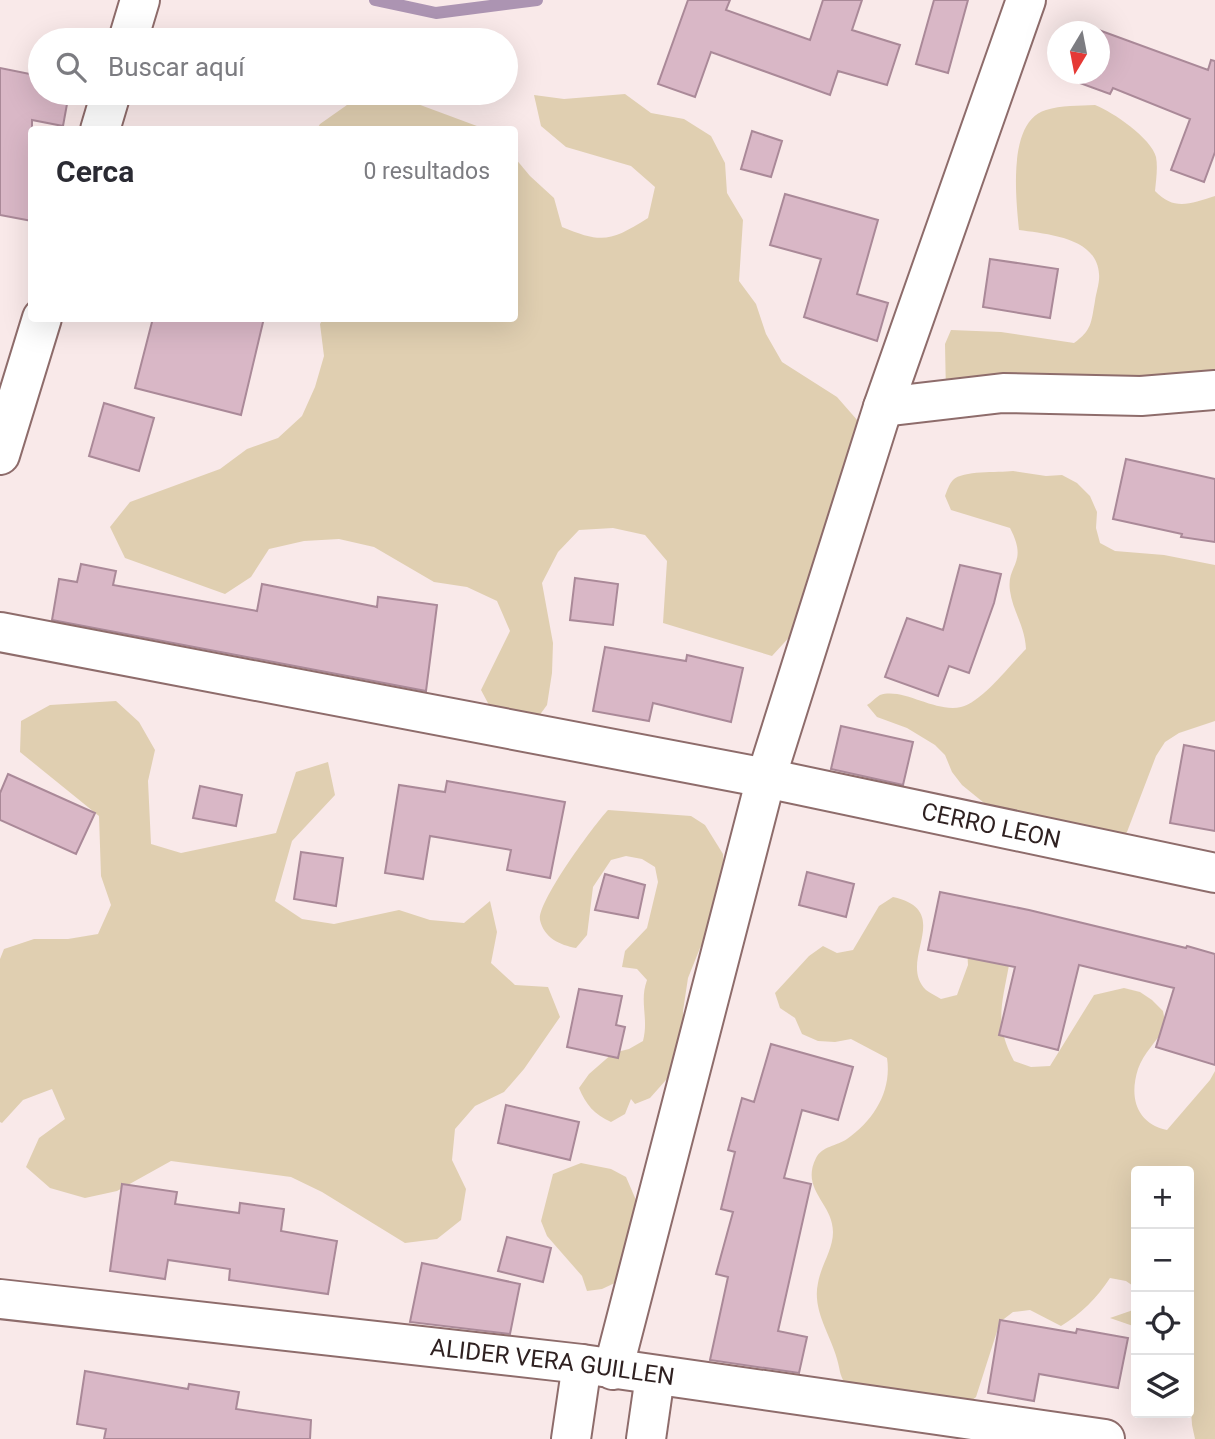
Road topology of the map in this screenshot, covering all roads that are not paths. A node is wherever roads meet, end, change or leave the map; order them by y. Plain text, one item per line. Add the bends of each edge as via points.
1 (140, 0) edge
2 (1026, 0) edge
3 (132, 28) edge
4 (107, 105) edge
5 (101, 126) edge
6 (41, 322) edge
7 (1215, 390) edge
8 (883, 407) junction
9 (0, 455) edge
10 (0, 632) edge
11 (766, 778) junction
12 (1215, 873) edge
13 (0, 1299) edge
14 (598, 1367) junction
15 (655, 1376) junction
16 (570, 1439) edge
17 (646, 1439) edge
18 (1105, 1439) edge

1 - 3 street
2 - 8 street
4 - 5 street
6 - 9 street
7 - 8 street via 1141,396 1003,393
8 - 11 street
10 - 11 street, CERRO LEON
11 - 12 street, CERRO LEON
11 - 14 street
13 - 14 street, ALIDER VERA GUILLEN
14 - 15 street, ALIDER VERA GUILLEN
14 - 16 street
15 - 17 street
15 - 18 street, ALIDER VERA GUILLEN

